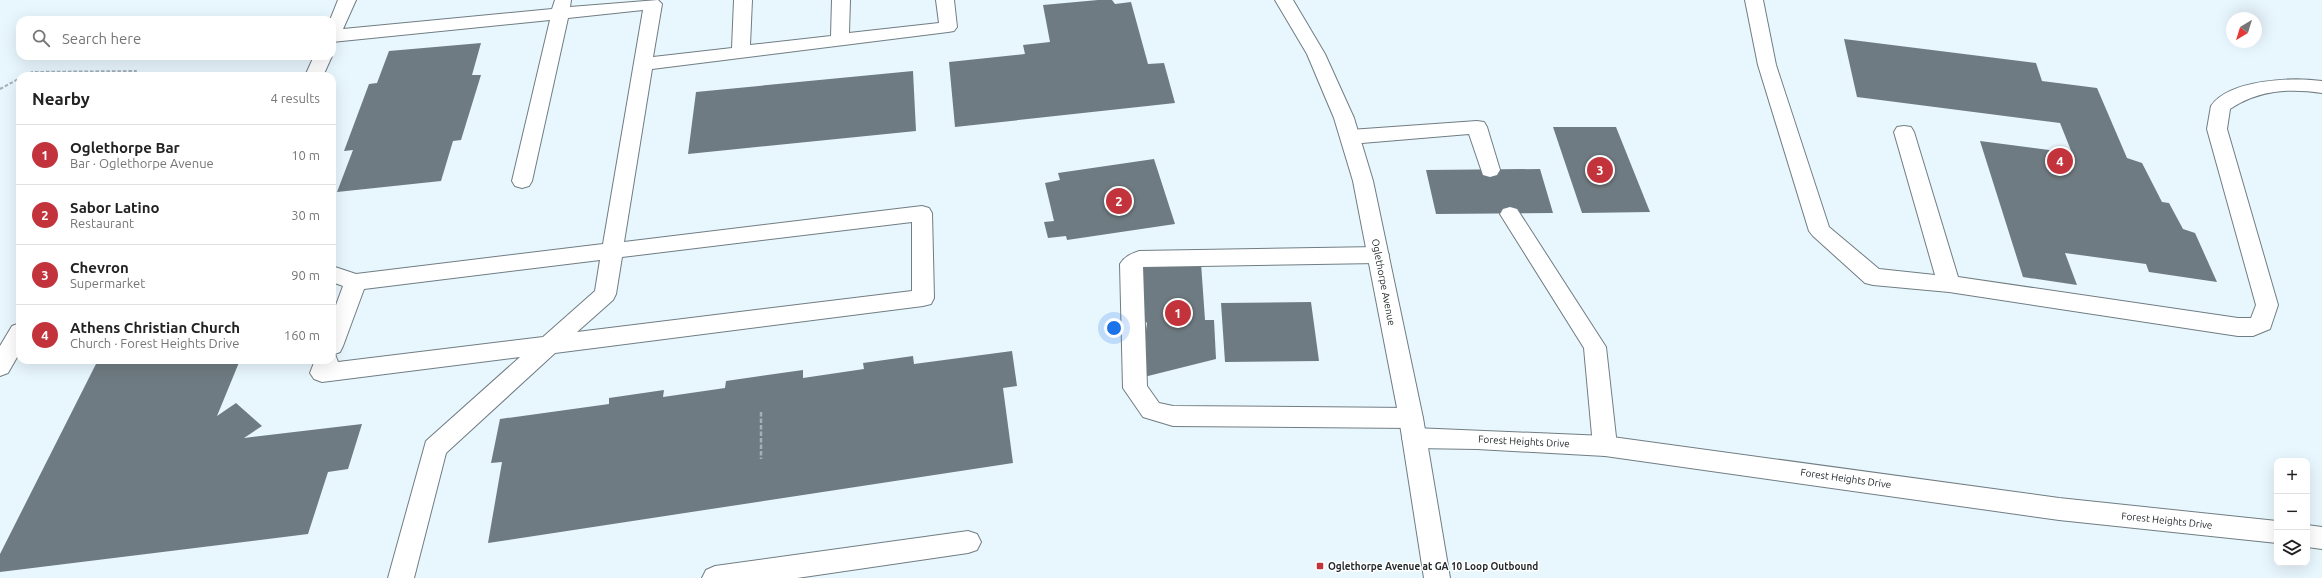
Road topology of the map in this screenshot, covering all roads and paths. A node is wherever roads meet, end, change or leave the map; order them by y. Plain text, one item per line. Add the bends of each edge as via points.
1 (347, 0) edge
2 (743, 0) edge
3 (841, 0) edge
4 (944, 0) edge
5 (1284, 0) edge
6 (1754, 0) edge
7 (654, 2) edge
8 (562, 7) edge
9 (336, 26) edge
10 (336, 35) edge
11 (840, 40) junction
12 (741, 52) junction
13 (321, 60) edge
14 (643, 64) junction
15 (32, 72) edge
16 (135, 72) edge
17 (316, 72) edge
18 (16, 80) edge
19 (2322, 87) edge
20 (0, 89) edge
21 (1904, 132) dead end
22 (1350, 137) junction
23 (1490, 170) dead end
24 (522, 180) dead end
25 (1510, 214) dead end
26 (612, 252) junction
27 (1378, 255) junction
28 (336, 275) edge
29 (356, 282) junction
30 (1949, 284) junction
31 (336, 335) edge
32 (16, 339) edge
33 (549, 345) junction
34 (325, 364) edge
35 (0, 367) edge
36 (760, 412) dead end
37 (1412, 428) junction
38 (1605, 446) junction
39 (761, 459) dead end
40 (2274, 532) edge
41 (2310, 536) edge
42 (2322, 538) edge
43 (968, 542) dead end
44 (401, 578) edge
45 (715, 578) edge
46 (1437, 578) edge

1 - 9 main road
2 - 12 main road
3 - 11 main road
4 - 11 main road via 948,27
5 - 22 main road, Oglethorpe Avenue via 1316,54
6 - 30 main road via 1767,65 1820,231 1873,277
7 - 8 main road
7 - 14 main road
8 - 10 main road
8 - 24 main road
11 - 12 main road
12 - 14 main road
13 - 17 main road
14 - 26 main road
15 - 16 path
18 - 20 path
19 - 30 main road via 2294,84 2248,90 2221,106 2218,117 2217,129 2267,305 2262,323 2253,327 2238,327
21 - 30 main road
22 - 23 main road via 1477,127
22 - 27 main road, Oglethorpe Avenue via 1363,181
25 - 38 main road via 1595,347
26 - 29 main road
26 - 33 main road via 605,294
26 - 33 main road via 922,213 924,298
27 - 37 main road, Oglethorpe Avenue
27 - 37 main road, Forest Heights Drive via 1139,259 1131,264 1135,388 1151,410 1173,416
28 - 29 main road
29 - 31 main road
32 - 35 main road
33 - 34 main road via 322,373
33 - 44 main road via 435,448
36 - 39 path
37 - 38 main road, Forest Heights Drive via 1487,439
37 - 46 main road, Oglethorpe Avenue
38 - 40 main road, Forest Heights Drive via 2059,509
41 - 42 main road
43 - 45 main road

